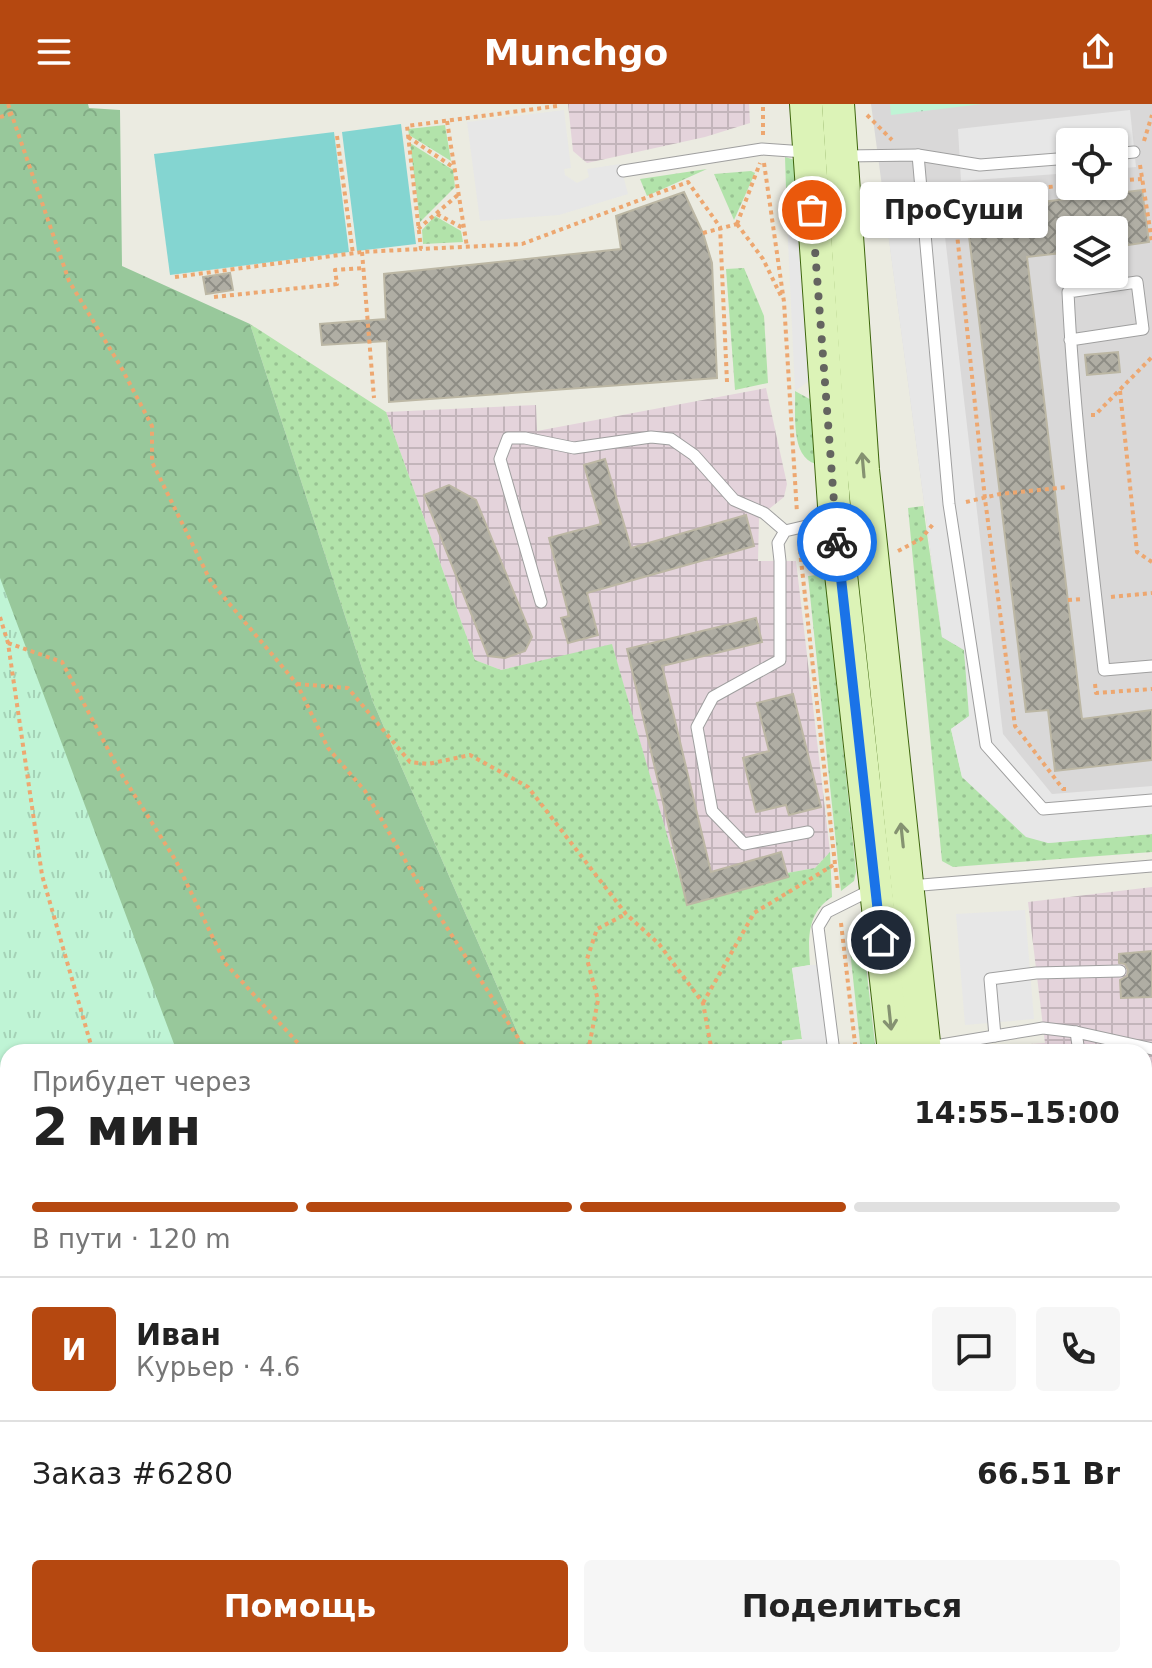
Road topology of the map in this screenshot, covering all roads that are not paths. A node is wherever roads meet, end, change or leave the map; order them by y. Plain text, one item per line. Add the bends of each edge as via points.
1 (806, 104) edge
2 (850, 108) edge
3 (824, 154) junction
4 (1128, 154) edge
5 (1137, 154) road end
6 (918, 155) junction
7 (1056, 159) edge
8 (623, 171) dead end
9 (1148, 328) edge
10 (1070, 340) junction
11 (852, 518) junction
12 (785, 531) junction
13 (541, 602) dead end
14 (1152, 666) edge
15 (1152, 800) edge
16 (808, 832) dead end
17 (1152, 866) edge
18 (891, 887) junction
19 (1120, 971) dead end
20 (1076, 1032) junction
21 (995, 1036) junction
22 (833, 1044) edge
23 (913, 1044) edge
24 (952, 1044) edge
25 (1078, 1044) edge
26 (1130, 1044) edge

1 - 3 main road
2 - 3 main road
3 - 6 lane
3 - 8 lane via 762,149
3 - 11 main road
4 - 5 lane
6 - 7 lane via 980,165
6 - 15 lane via 949,504 986,745 1043,809
9 - 10 lane
9 - 10 lane via 1137,282 1068,292
10 - 14 lane via 1104,670
11 - 12 lane
11 - 18 main road
12 - 13 lane via 764,513 734,500 694,455 671,439 574,448 508,438 500,459
12 - 16 lane via 778,543 780,660 713,697 697,727 712,811 744,844
17 - 18 lane
18 - 22 lane via 839,904 818,927
18 - 23 main road
19 - 21 lane via 990,979
20 - 21 lane via 1043,1028
20 - 25 lane
20 - 26 lane
21 - 24 lane

